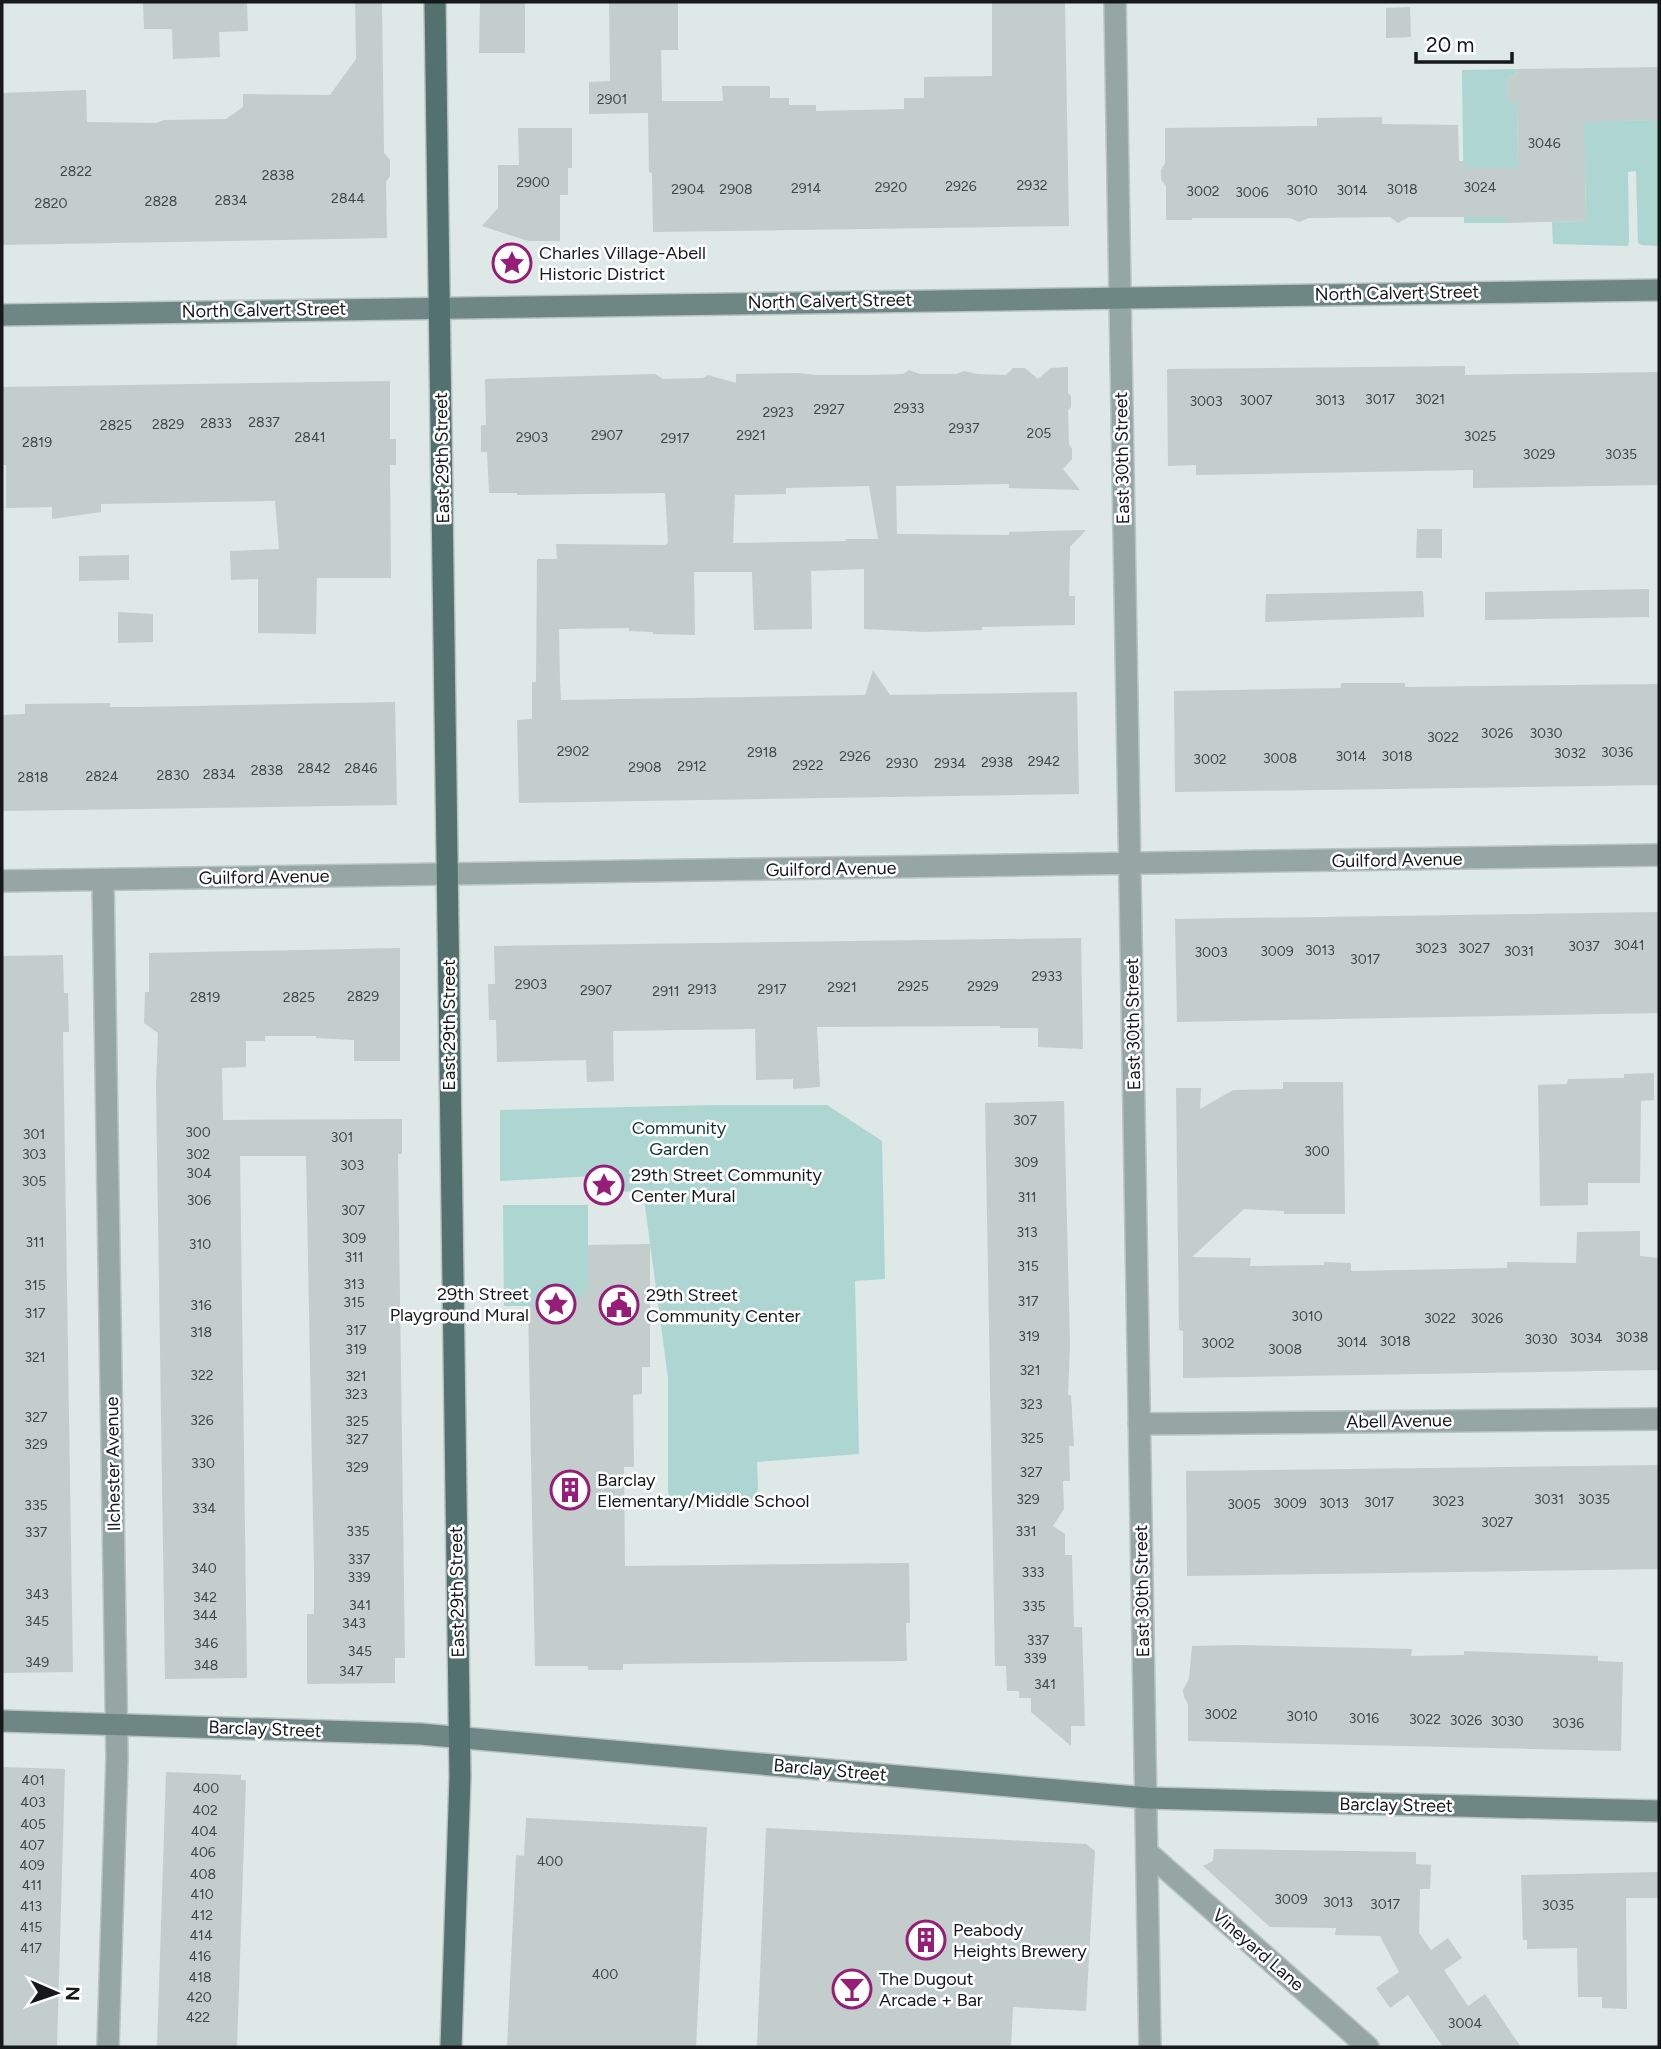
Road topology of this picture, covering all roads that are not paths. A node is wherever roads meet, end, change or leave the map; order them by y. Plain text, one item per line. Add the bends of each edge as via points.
1 (435, 2) edge
2 (1115, 2) edge
3 (1659, 290) edge
4 (1119, 297) junction
5 (440, 307) junction
6 (2, 315) edge
7 (1659, 855) edge
8 (1129, 865) junction
9 (448, 874) junction
10 (103, 880) junction
11 (2, 881) edge
12 (1659, 1419) edge
13 (1139, 1424) junction
14 (2, 1721) edge
15 (117, 1724) junction
16 (459, 1737) junction
17 (1147, 1798) junction
18 (1659, 1811) edge
19 (1147, 1852) junction
20 (108, 2047) edge
21 (451, 2047) edge
22 (1150, 2047) edge
23 (1368, 2047) edge

1 - 5 main road, East 29th Street
2 - 4 street, East 30th Street
3 - 4 street, North Calvert Street
4 - 5 street, North Calvert Street
4 - 8 street, East 30th Street
5 - 6 street, North Calvert Street
5 - 9 main road, East 29th Street
7 - 8 street, Guilford Avenue
8 - 9 street, Guilford Avenue
8 - 13 street, East 30th Street
9 - 10 street, Guilford Avenue
9 - 16 main road, East 29th Street
10 - 11 street, Guilford Avenue
10 - 15 street, Ilchester Avenue
12 - 13 street, Abell Avenue
13 - 17 street, East 30th Street
14 - 15 street, Barclay Street
15 - 16 street, Barclay Street
15 - 20 street, Ilchester Avenue
16 - 17 street, Barclay Street
16 - 21 main road, East 29th Street
17 - 18 street, Barclay Street
17 - 19 street, East 30th Street
19 - 22 street, East 30th Street
19 - 23 street, Vineyard Lane

